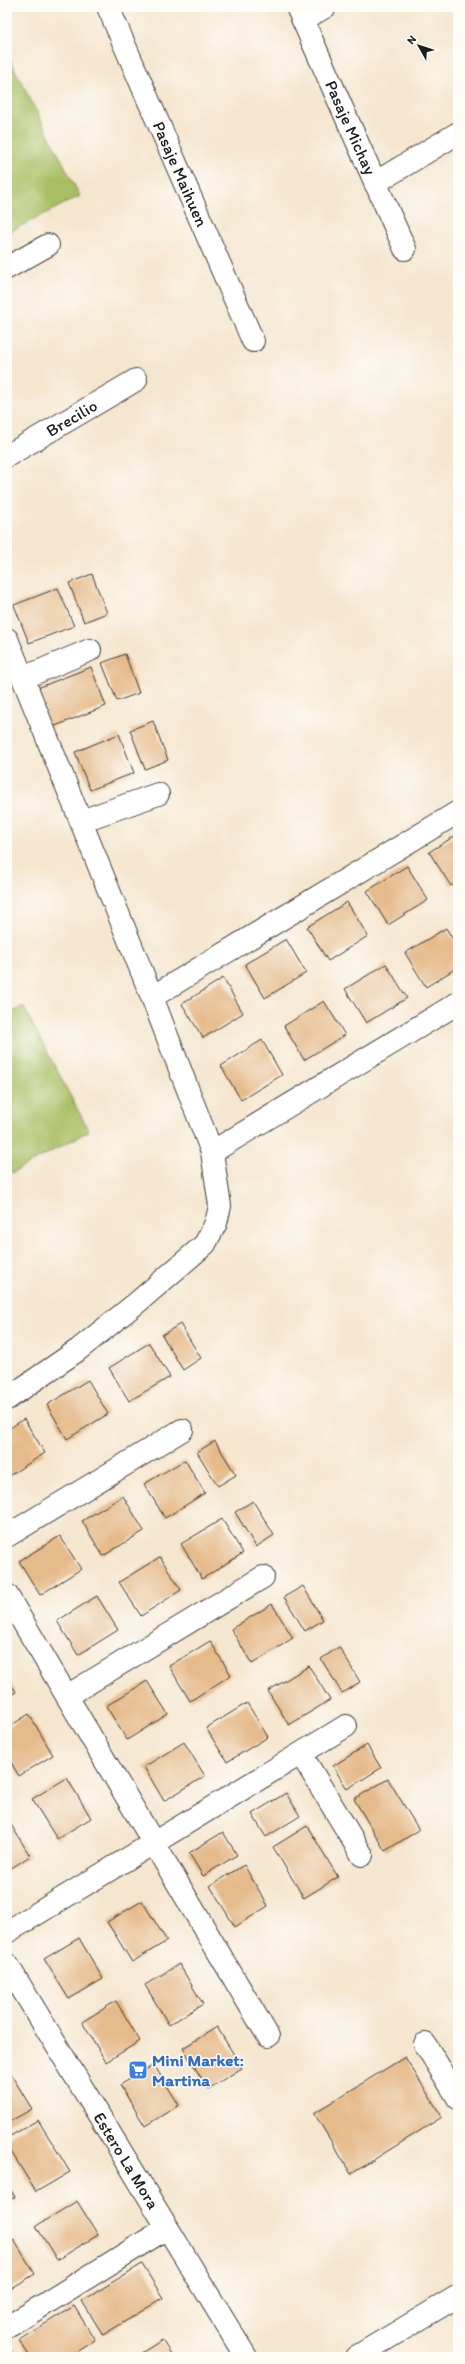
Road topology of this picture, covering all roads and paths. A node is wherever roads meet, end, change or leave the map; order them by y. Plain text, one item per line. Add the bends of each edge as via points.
1 (108, 7) edge
2 (325, 7) edge
3 (300, 14) edge
4 (458, 133) edge
5 (375, 183) junction
6 (48, 245) dead end
7 (405, 249) dead end
8 (7, 268) edge
9 (253, 341) dead end
10 (136, 380) dead end
11 (7, 456) edge
12 (7, 639) edge
13 (90, 650) dead end
14 (23, 678) junction
15 (158, 794) dead end
16 (458, 812) edge
17 (81, 821) junction
18 (152, 997) junction
19 (458, 1003) edge
20 (212, 1152) junction
21 (7, 1399) edge
22 (182, 1430) dead end
23 (7, 1536) edge
24 (263, 1577) dead end
25 (7, 1595) edge
26 (67, 1696) junction
27 (346, 1726) dead end
28 (301, 1754) junction
29 (154, 1843) junction
30 (362, 1854) dead end
31 (7, 1932) edge
32 (7, 1964) edge
33 (268, 2036) dead end
34 (425, 2044) dead end
35 (458, 2098) edge
36 (167, 2228) junction
37 (458, 2296) edge
38 (11, 2325) dead end
39 (246, 2357) edge
40 (356, 2357) edge

1 - 9 street, Pasaje Maihuen
2 - 3 street
3 - 5 street, Pasaje Michay
4 - 5 street
5 - 7 street, Pasaje Michay
6 - 8 street
10 - 11 street, Brecilio
12 - 14 street
13 - 14 street
14 - 17 street
15 - 17 street
16 - 18 street
17 - 18 street
18 - 20 street
19 - 20 street
20 - 21 street via 220,1206 216,1224 205,1244 78,1350
22 - 23 street
24 - 26 street
25 - 26 street
26 - 29 street
27 - 28 street
28 - 29 street
28 - 30 street
29 - 31 street
29 - 33 street
32 - 36 street, Estero La Mora
34 - 35 street
36 - 38 street
36 - 39 street, Estero La Mora
37 - 40 street

